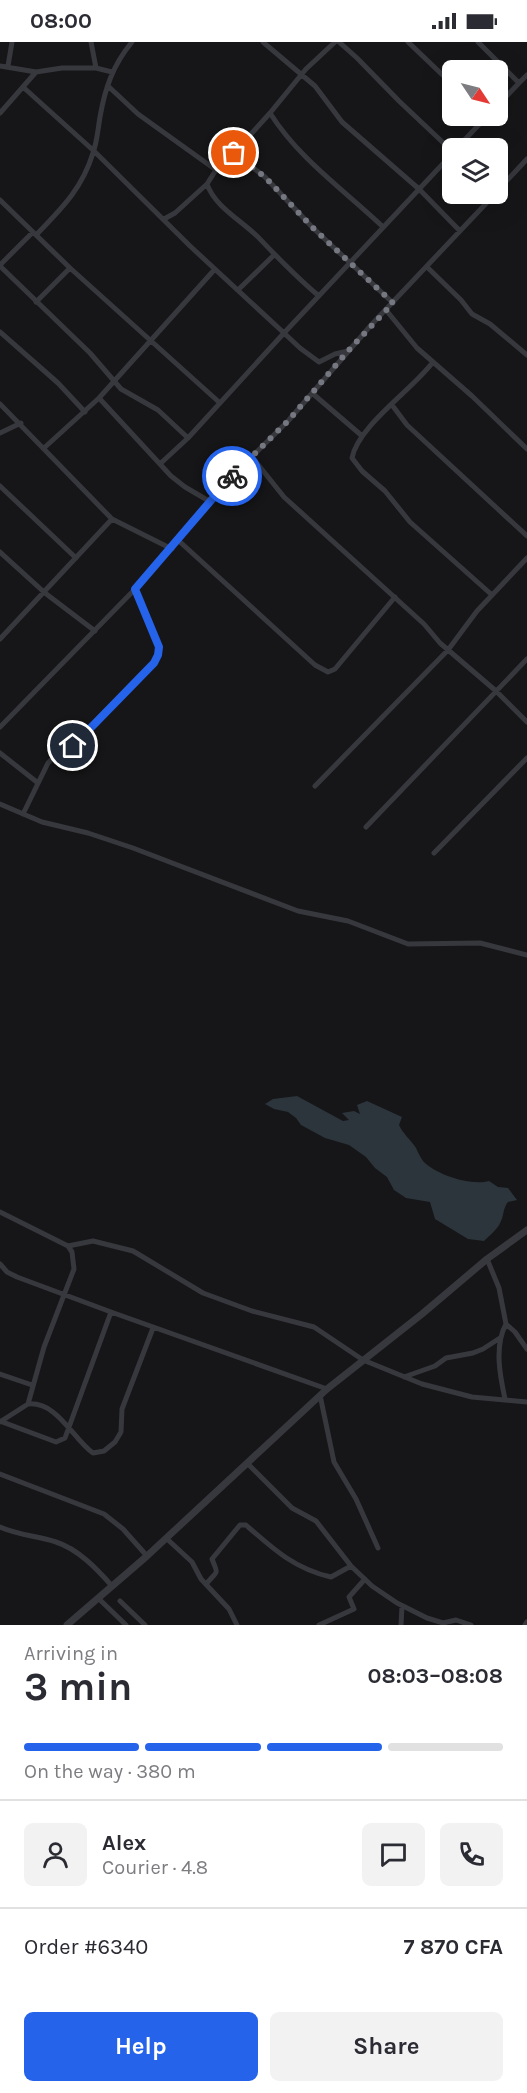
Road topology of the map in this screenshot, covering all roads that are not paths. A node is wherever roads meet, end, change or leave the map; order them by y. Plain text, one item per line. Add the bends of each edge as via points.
1 (12, 42) edge
2 (91, 42) edge
3 (132, 42) edge
4 (337, 42) edge
5 (408, 42) edge
6 (478, 42) edge
7 (266, 43) edge
8 (0, 66) edge
9 (8, 66) junction
10 (96, 68) junction
11 (36, 72) junction
12 (111, 72) junction
13 (303, 74) junction
14 (442, 74) edge
15 (527, 75) edge
16 (519, 83) junction
17 (108, 86) junction
18 (23, 87) junction
19 (508, 95) edge
20 (7, 105) junction
21 (0, 107) edge
22 (0, 113) edge
23 (270, 113) junction
24 (476, 126) edge
25 (466, 138) edge
26 (442, 142) edge
27 (94, 151) junction
28 (234, 153) junction
29 (527, 159) edge
30 (442, 165) edge
31 (216, 170) junction
32 (508, 179) edge
33 (207, 184) junction
34 (419, 189) junction
35 (0, 200) edge
36 (486, 204) edge
37 (164, 219) junction
38 (383, 227) junction
39 (460, 231) junction
40 (35, 234) junction
41 (274, 255) junction
42 (350, 263) junction
43 (0, 266) edge
44 (427, 267) junction
45 (70, 268) junction
46 (215, 269) junction
47 (239, 289) junction
48 (319, 296) junction
49 (36, 302) junction
50 (393, 303) junction
51 (386, 310) junction
52 (0, 332) edge
53 (284, 333) junction
54 (151, 341) junction
55 (348, 351) junction
56 (527, 355) edge
57 (433, 362) junction
58 (114, 380) junction
59 (312, 393) junction
60 (99, 398) junction
61 (220, 403) junction
62 (0, 404) edge
63 (392, 405) junction
64 (85, 412) junction
65 (21, 423) junction
66 (0, 433) edge
67 (361, 435) junction
68 (188, 438) junction
69 (44, 448) junction
70 (527, 449) edge
71 (252, 457) junction
72 (161, 463) junction
73 (0, 486) edge
74 (209, 501) junction
75 (112, 519) junction
76 (527, 536) edge
77 (179, 541) junction
78 (172, 549) junction
79 (0, 552) edge
80 (76, 558) junction
81 (527, 558) edge
82 (135, 589) junction
83 (45, 593) junction
84 (492, 596) junction
85 (395, 597) junction
86 (95, 631) junction
87 (0, 639) edge
88 (448, 650) junction
89 (527, 659) edge
90 (496, 691) junction
91 (527, 722) edge
92 (2, 724) edge
93 (0, 753) edge
94 (527, 759) edge
95 (38, 783) junction
96 (315, 786) dead end
97 (0, 804) edge
98 (23, 814) junction
99 (366, 827) dead end
100 (434, 853) dead end
101 (527, 955) edge
102 (0, 1212) edge
103 (527, 1230) edge
104 (68, 1245) junction
105 (487, 1259) junction
106 (0, 1264) edge
107 (64, 1296) junction
108 (111, 1312) junction
109 (506, 1324) junction
110 (153, 1328) junction
111 (500, 1338) junction
112 (527, 1349) edge
113 (363, 1360) junction
114 (0, 1374) edge
115 (404, 1377) junction
116 (32, 1384) junction
117 (327, 1389) junction
118 (320, 1395) junction
119 (505, 1399) junction
120 (527, 1402) edge
121 (28, 1404) junction
122 (0, 1421) edge
123 (69, 1427) junction
124 (247, 1463) junction
125 (0, 1474) edge
126 (0, 1527) edge
127 (166, 1538) junction
128 (378, 1548) dead end
129 (147, 1556) junction
130 (351, 1566) junction
131 (365, 1580) junction
132 (206, 1584) junction
133 (112, 1586) junction
134 (98, 1598) junction
135 (120, 1601) dead end
136 (402, 1606) junction
137 (71, 1624) edge
138 (448, 1624) edge
139 (126, 1625) edge
140 (145, 1625) edge
141 (237, 1625) edge
142 (319, 1625) edge
143 (401, 1625) edge
144 (471, 1625) edge

1 - 9 street
2 - 10 street
3 - 12 street
4 - 13 street
4 - 26 street
5 - 14 street
6 - 16 street
7 - 13 street
8 - 9 street
9 - 11 street
10 - 11 street
10 - 12 street
11 - 18 street
12 - 17 street
13 - 23 street
13 - 34 street via 342,122
15 - 16 street
16 - 19 street
17 - 27 street
17 - 31 street via 138,114
18 - 20 street
18 - 27 street
20 - 21 street
20 - 22 street
23 - 28 street
23 - 38 street via 317,168
24 - 25 street
27 - 37 street
27 - 40 street via 76,191
28 - 31 street
28 - 42 street via 265,177
29 - 32 street
30 - 34 street
31 - 33 street
33 - 37 street
33 - 41 street via 211,195
34 - 38 street
34 - 39 street
35 - 40 street
36 - 39 street
37 - 46 street
38 - 42 street
39 - 44 street
40 - 43 street
40 - 45 street
41 - 47 street
41 - 48 street
42 - 48 street
42 - 50 street
43 - 49 street
44 - 50 street
44 - 56 street via 472,314
45 - 49 street
45 - 54 street
46 - 47 street
46 - 54 street
47 - 53 street
48 - 53 street
49 - 58 street
50 - 51 street
51 - 55 street
51 - 57 street
52 - 64 street
53 - 55 street via 320,363
53 - 61 street
54 - 58 street
54 - 61 street
55 - 59 street
57 - 63 street
57 - 70 street
58 - 60 street
58 - 68 street via 120,389 159,410
59 - 67 street
59 - 71 street
60 - 64 street
60 - 72 street
61 - 68 street
62 - 65 street
63 - 67 street
63 - 76 street via 407,425
64 - 69 street
65 - 66 street
65 - 69 street
67 - 84 street via 352,458 362,471 385,491 410,522
68 - 72 street
69 - 75 street
71 - 74 street
71 - 85 street via 284,497
72 - 74 street via 171,476
73 - 80 street
74 - 77 street
75 - 78 street
75 - 80 street
77 - 78 street
77 - 85 street via 315,665 328,672 335,669
78 - 82 street
79 - 83 street
80 - 83 street
81 - 84 street
82 - 86 street
82 - 95 street via 159,647 158,655 102,718 48,763
83 - 86 street
83 - 87 street
84 - 88 street
85 - 88 street
86 - 92 street
88 - 90 street
88 - 96 street
89 - 90 street
90 - 91 street
90 - 99 street
93 - 95 street
94 - 100 street
95 - 98 street
97 - 98 street
98 - 101 street via 133,848 298,911 348,921 408,944 480,943
102 - 104 street
103 - 105 street
104 - 107 street via 74,1269
104 - 113 street via 93,1241 133,1251 203,1293 322,1331
105 - 109 street via 499,1288
105 - 113 street
106 - 107 street via 16,1277
107 - 108 street
107 - 116 street
108 - 110 street
108 - 123 street
109 - 111 street
109 - 112 street
110 - 117 street
110 - 123 street via 122,1408 121,1432 115,1442 104,1451 93,1453
111 - 115 street via 473,1353 446,1358
111 - 119 street
113 - 115 street
113 - 117 street
114 - 116 street
115 - 119 street via 449,1392
116 - 121 street
117 - 118 street
118 - 124 street
118 - 128 street via 334,1462
119 - 120 street
121 - 122 street
121 - 123 street via 44,1407
122 - 123 street via 56,1442 65,1438
124 - 127 street
124 - 130 street via 292,1508 316,1521
125 - 129 street via 104,1514
126 - 133 street via 60,1544 95,1568
127 - 129 street
127 - 132 street via 192,1562
129 - 133 street
130 - 131 street
130 - 132 street via 331,1577 306,1569 287,1561 243,1524 212,1559 217,1571
131 - 136 street
131 - 142 street via 349,1597 354,1609
132 - 141 street via 229,1609
133 - 134 street
134 - 137 street
134 - 139 street
135 - 140 street
136 - 138 street
136 - 143 street
138 - 144 street via 456,1620

